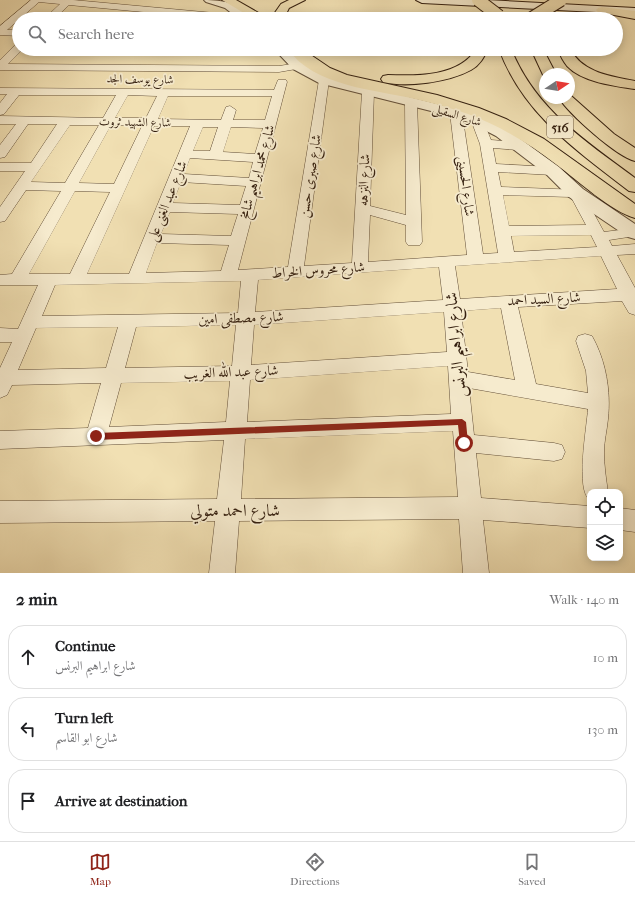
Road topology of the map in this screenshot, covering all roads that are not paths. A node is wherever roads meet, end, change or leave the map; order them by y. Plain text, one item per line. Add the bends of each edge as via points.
1 (42, 0) edge
2 (117, 0) edge
3 (210, 0) edge
4 (228, 0) edge
5 (299, 0) edge
6 (422, 0) edge
7 (478, 0) edge
8 (483, 0) edge
9 (498, 0) edge
10 (531, 0) edge
11 (561, 0) edge
12 (67, 1) edge
13 (32, 3) edge
14 (19, 4) dead end
15 (110, 7) junction
16 (635, 8) edge
17 (602, 10) junction
18 (150, 11) joint
19 (635, 11) edge
20 (22, 12) edge
21 (56, 12) edge
22 (105, 12) edge
23 (156, 12) edge
24 (237, 12) edge
25 (251, 12) edge
26 (281, 12) edge
27 (494, 12) edge
28 (499, 12) edge
29 (532, 12) edge
30 (542, 12) edge
31 (618, 12) edge
32 (623, 13) edge
33 (635, 14) edge
34 (12, 21) edge
35 (0, 32) edge
36 (12, 33) edge
37 (12, 54) edge
38 (61, 56) edge
39 (284, 56) edge
40 (302, 56) edge
41 (324, 56) edge
42 (478, 56) edge
43 (508, 56) edge
44 (540, 56) edge
45 (568, 56) edge
46 (0, 66) edge
47 (50, 67) junction
48 (119, 68) junction
49 (292, 68) junction
50 (546, 68) edge
51 (324, 80) junction
52 (635, 85) edge
53 (0, 91) edge
54 (16, 91) junction
55 (104, 92) junction
56 (124, 92) junction
57 (164, 92) junction
58 (368, 92) junction
59 (279, 93) junction
60 (411, 103) junction
61 (572, 104) edge
62 (230, 110) dead end
63 (0, 111) edge
64 (456, 113) junction
65 (0, 120) edge
66 (25, 120) junction
67 (477, 120) junction
68 (66, 121) junction
69 (108, 121) junction
70 (150, 122) junction
71 (198, 123) junction
72 (226, 124) junction
73 (270, 124) junction
74 (486, 144) junction
75 (518, 146) junction
76 (0, 154) edge
77 (185, 154) junction
78 (215, 156) junction
79 (635, 156) edge
80 (261, 158) junction
81 (0, 167) edge
82 (35, 167) junction
83 (491, 168) junction
84 (553, 171) junction
85 (176, 178) junction
86 (254, 182) junction
87 (22, 186) junction
88 (71, 187) junction
89 (635, 187) edge
90 (119, 188) junction
91 (495, 191) junction
92 (576, 193) junction
93 (6, 200) edge
94 (164, 207) junction
95 (362, 209) junction
96 (246, 210) junction
97 (635, 212) edge
98 (0, 218) edge
99 (414, 222) junction
100 (503, 231) junction
101 (152, 238) junction
102 (634, 238) edge
103 (601, 239) junction
104 (238, 241) junction
105 (414, 242) dead end
106 (507, 256) junction
107 (475, 258) junction
108 (446, 261) junction
109 (360, 267) junction
110 (295, 272) junction
111 (250, 275) junction
112 (228, 276) junction
113 (135, 279) junction
114 (0, 280) edge
115 (17, 280) junction
116 (76, 280) junction
117 (48, 281) junction
118 (633, 299) edge
119 (508, 301) junction
120 (452, 304) junction
121 (246, 319) junction
122 (129, 321) junction
123 (27, 329) junction
124 (0, 335) edge
125 (585, 341) dead end
126 (457, 358) junction
127 (240, 373) junction
128 (114, 375) junction
129 (458, 378) junction
130 (3, 384) edge
131 (527, 390) junction
132 (599, 404) junction
133 (462, 422) junction
134 (235, 432) junction
135 (96, 436) junction
136 (0, 440) edge
137 (464, 443) junction
138 (554, 452) dead end
139 (596, 489) edge
140 (469, 508) junction
141 (227, 510) junction
142 (0, 512) edge
143 (587, 517) edge
144 (623, 519) edge
145 (635, 521) edge
146 (222, 573) edge
147 (476, 573) edge

1 - 12 street
2 - 15 street
3 - 24 street via 229,6
4 - 25 highway
5 - 26 highway
6 - 17 street
7 - 27 highway, bridge
8 - 16 street
9 - 28 highway
10 - 29 highway
11 - 30 highway, bridge
12 - 15 street
12 - 21 street
13 - 14 street
13 - 20 street
15 - 18 street
15 - 22 street
17 - 19 street
17 - 31 highway
18 - 23 street
32 - 33 highway
34 - 35 street
35 - 36 street
37 - 46 street
38 - 47 street
39 - 49 street, شارع السقيلى
40 - 97 highway via 313,65 344,79 446,102 509,126 538,143
41 - 42 highway via 332,63 354,72 404,80 435,77 460,70
43 - 89 highway, 516 via 521,83 546,113 584,148
44 - 50 highway
45 - 52 highway via 584,71
46 - 47 street
47 - 48 street
48 - 49 street
48 - 55 street
49 - 51 street, شارع السقيلى
49 - 59 street, شارع محمد ابراهيم شامخ
51 - 58 street, شارع السقيلى
51 - 110 street, شارع صبرى حسن
53 - 54 street, شارع يوسف الجد
54 - 55 street, شارع يوسف الجد
54 - 63 street
55 - 56 street, شارع يوسف الجد
56 - 57 street, شارع يوسف الجد
56 - 69 street
57 - 59 street, شارع يوسف الجد
57 - 70 street
58 - 60 street, شارع السقيلى
58 - 95 street, شارع النزهه
59 - 73 street, شارع محمد ابراهيم شامخ
60 - 64 street, شارع السقيلى
60 - 99 street
61 - 79 highway, 516 via 583,116
62 - 72 street
64 - 67 street, شارع السقيلى
64 - 107 street, شارع الحسينى
65 - 66 street, شارع الشهيد ثروت
66 - 68 street, شارع الشهيد ثروت
66 - 76 street
67 - 74 street
67 - 75 street, شارع السقيلى via 502,133
68 - 69 street, شارع الشهيد ثروت
68 - 82 street
69 - 70 street, شارع الشهيد ثروت
69 - 88 street
70 - 71 street, شارع الشهيد ثروت
70 - 90 street
71 - 72 street, شارع الشهيد ثروت
71 - 77 street, شارع عبد الغنى على
72 - 73 street, شارع الشهيد ثروت
72 - 78 street
73 - 80 street, شارع محمد ابراهيم شامخ
74 - 75 street
74 - 83 street
75 - 84 street, شارع السقيلى
77 - 78 street
77 - 85 street, شارع عبد الغنى على
78 - 80 street
80 - 86 street, شارع محمد ابراهيم شامخ
81 - 82 street
82 - 87 street
83 - 84 street
83 - 91 street
84 - 92 street, شارع السقيلى
85 - 86 street
85 - 94 street, شارع عبد الغنى على
86 - 96 street, شارع محمد ابراهيم شامخ
87 - 88 street
87 - 93 street
88 - 90 street
88 - 115 street
90 - 116 street
91 - 92 street
91 - 100 street
92 - 102 street, شارع السقيلى
92 - 103 street
93 - 98 street
94 - 96 street
94 - 101 street, شارع عبد الغنى على
95 - 99 street
95 - 109 street, شارع النزهه
96 - 104 street, شارع محمد ابراهيم شامخ
99 - 105 street
100 - 103 street
100 - 106 street
101 - 104 street
101 - 113 street, شارع عبد الغنى على
102 - 103 street, شارع محروس الخراط
103 - 106 street, شارع محروس الخراط
103 - 118 street
104 - 112 street, شارع محمد ابراهيم شامخ
106 - 107 street, شارع محروس الخراط
107 - 108 street, شارع محروس الخراط
108 - 109 street, شارع محروس الخراط
108 - 120 street, شارع ابراهيم البرنس
109 - 110 street, شارع محروس الخراط
110 - 111 street, شارع محروس الخراط
111 - 112 street, شارع محروس الخراط
111 - 121 street
112 - 113 street, شارع محروس الخراط
113 - 116 street, شارع محروس الخراط
114 - 115 street, شارع محروس الخراط
115 - 117 street, شارع محروس الخراط
116 - 117 street, شارع محروس الخراط
117 - 123 street
118 - 119 street, شارع السيد احمد
119 - 120 street, شارع السيد احمد
119 - 131 street
120 - 121 street, شارع مصطفى امين
120 - 126 street, شارع ابراهيم البرنس
121 - 122 street, شارع مصطفى امين
121 - 127 street
122 - 123 street, شارع مصطفى امين
122 - 128 street
123 - 124 street, شارع مصطفى امين
123 - 130 street
125 - 132 street via 596,371
126 - 127 street, شارع عبد الله الغريب
126 - 129 street, شارع ابراهيم البرنس
127 - 128 street, شارع عبد الله الغريب
127 - 134 street
128 - 130 street, شارع عبد الله الغريب
128 - 135 street
129 - 131 street
129 - 133 street, شارع ابراهيم البرنس
131 - 132 street
132 - 139 street via 593,451
133 - 134 street
133 - 137 street, شارع ابراهيم البرنس
134 - 135 street
134 - 141 street
135 - 136 street
137 - 138 street
137 - 140 street, شارع ابراهيم البرنس
140 - 141 street, شارع احمد متولي
140 - 143 street, شارع احمد متولي
140 - 147 street, شارع ابراهيم البرنس
141 - 142 street, شارع احمد متولي
141 - 146 street
144 - 145 street

